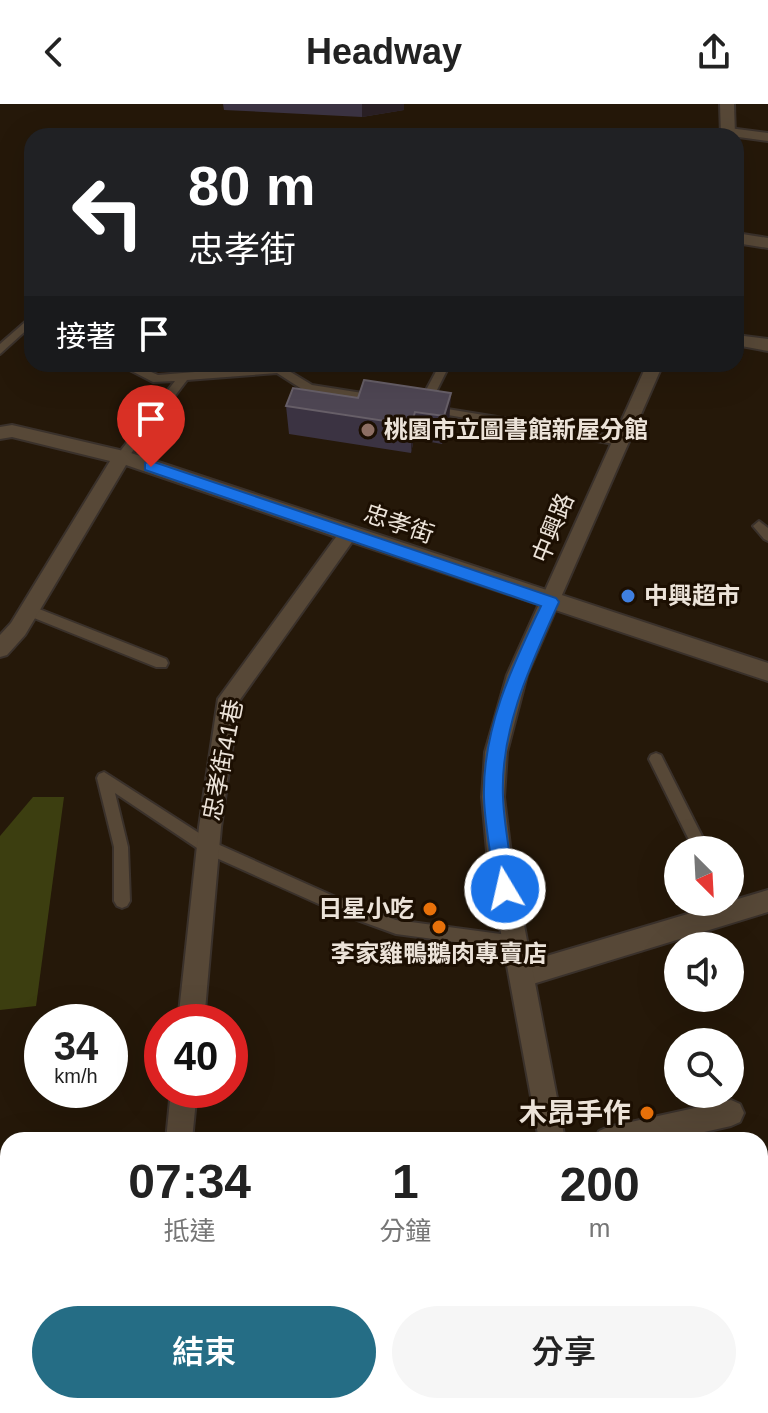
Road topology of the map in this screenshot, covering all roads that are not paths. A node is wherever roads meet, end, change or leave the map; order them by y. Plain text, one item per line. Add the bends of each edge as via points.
1 (727, 104) edge
2 (728, 128) edge
3 (744, 135) edge
4 (768, 137) edge
5 (744, 239) edge
6 (768, 243) edge
7 (24, 329) edge
8 (744, 341) edge
9 (768, 345) edge
10 (0, 350) edge
11 (141, 372) edge
12 (243, 372) edge
13 (284, 372) edge
14 (441, 372) edge
15 (651, 372) edge
16 (184, 377) junction
17 (395, 403) edge
18 (409, 405) edge
19 (423, 407) junction
20 (6, 432) edge
21 (620, 441) junction
22 (122, 457) junction
23 (348, 534) junction
24 (551, 602) junction
25 (29, 610) junction
26 (0, 649) edge
27 (161, 663) dead end
28 (768, 672) edge
29 (656, 759) dead end
30 (695, 836) edge
31 (208, 847) junction
32 (122, 901) dead end
33 (768, 901) edge
34 (744, 905) edge
35 (703, 916) edge
36 (516, 943) junction
37 (523, 975) junction
38 (193, 1004) edge
39 (182, 1108) edge
40 (731, 1113) dead end
41 (180, 1132) edge
42 (551, 1132) edge
43 (644, 1132) edge

1 - 2 street
3 - 4 street
5 - 6 street
7 - 10 lane
8 - 9 street
11 - 16 lane via 157,379
12 - 16 lane
13 - 17 lane via 309,388
14 - 19 lane
15 - 21 street, 中興路
16 - 22 lane
18 - 19 lane
19 - 21 lane
20 - 22 street, 忠孝街
21 - 24 street, 中興路
22 - 23 street, 忠孝街
22 - 25 street
23 - 24 street, 忠孝街
23 - 31 street, 忠孝街41巷 via 229,699
24 - 28 street, 忠孝街
24 - 36 street, 中興路 via 517,675 496,752 498,849
25 - 26 street
25 - 27 lane
29 - 30 lane
31 - 32 lane via 104,778 121,847
31 - 36 lane via 396,927
31 - 38 street, 忠孝街41巷
33 - 34 street
35 - 37 street
36 - 37 street, 中興路
37 - 42 street, 中興路
39 - 41 street
40 - 43 street

